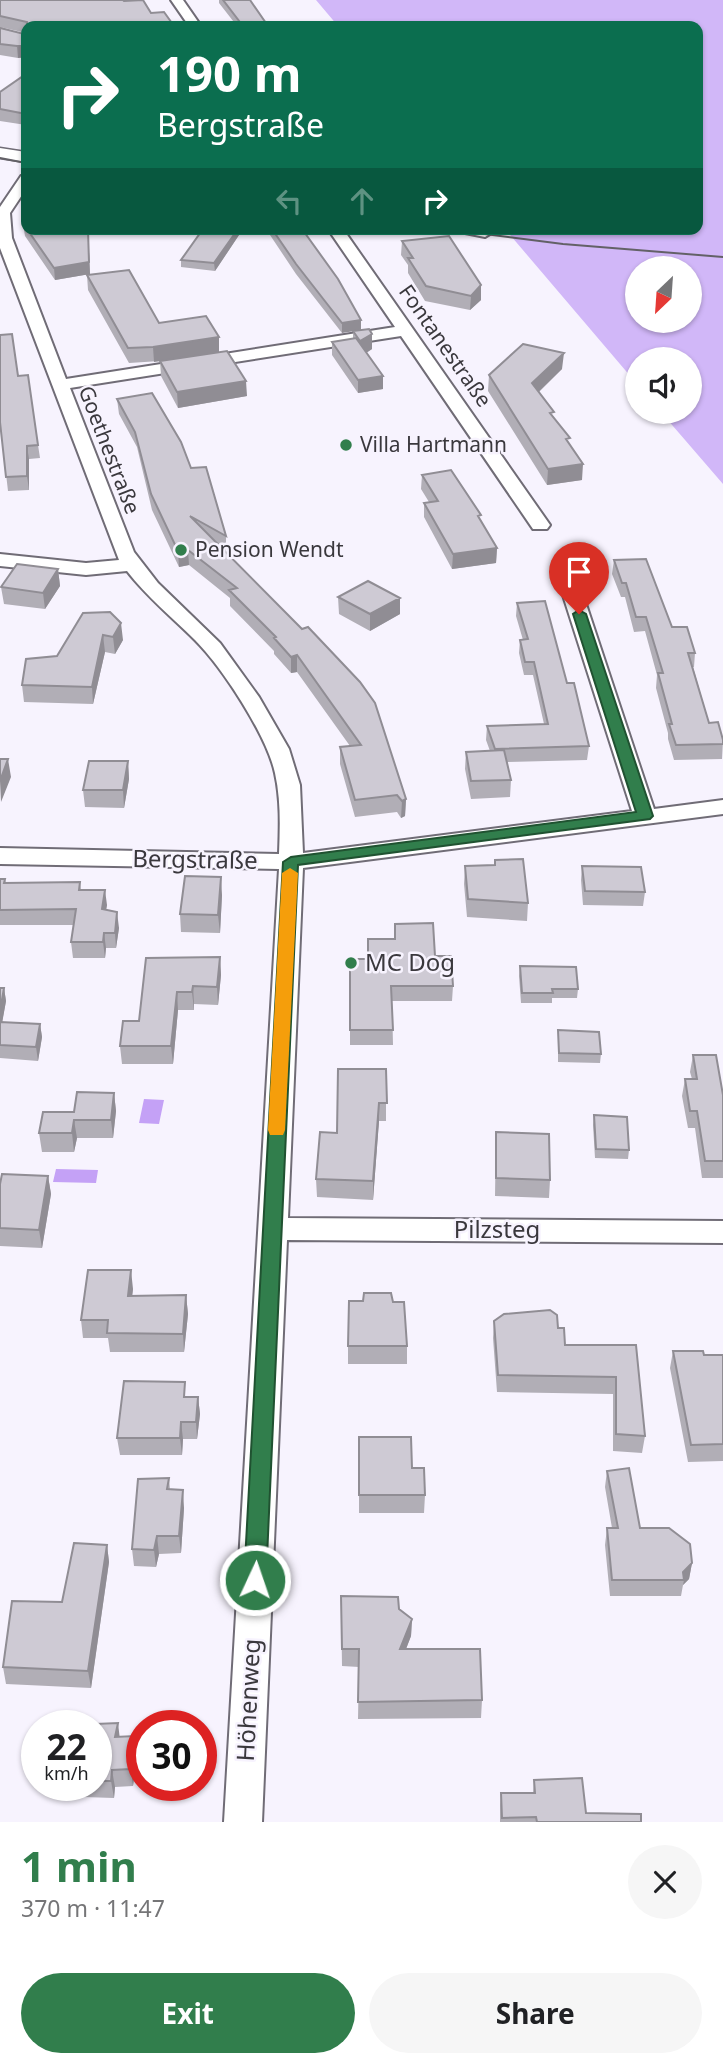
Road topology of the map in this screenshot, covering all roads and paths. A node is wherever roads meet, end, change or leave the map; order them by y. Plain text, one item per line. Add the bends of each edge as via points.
1 (177, 0) edge
2 (192, 21) edge
3 (0, 153) edge
4 (21, 156) edge
5 (21, 186) edge
6 (339, 235) edge
7 (406, 330) junction
8 (60, 385) junction
9 (540, 525) dead end
10 (0, 560) edge
11 (131, 565) junction
12 (571, 589) dead end
13 (252, 706) joint
14 (723, 807) edge
15 (645, 816) junction
16 (0, 856) edge
17 (291, 862) junction
18 (271, 1229) junction
19 (723, 1232) edge
20 (243, 1822) edge

1 - 2 street
3 - 4 street
5 - 8 street, Goethestraße via 5,207 2,228
6 - 7 street, Fontanestraße
7 - 8 street
7 - 9 street, Fontanestraße
8 - 11 street, Goethestraße
10 - 11 street via 86,569
11 - 13 street, Goethestraße via 144,583 207,640
12 - 15 street
13 - 17 street, Höhenweg via 283,758
14 - 15 street, Bergstraße
15 - 17 street, Bergstraße
16 - 17 street, Bergstraße
17 - 18 street, Höhenweg
18 - 19 street, Pilzsteg
18 - 20 street, Höhenweg

